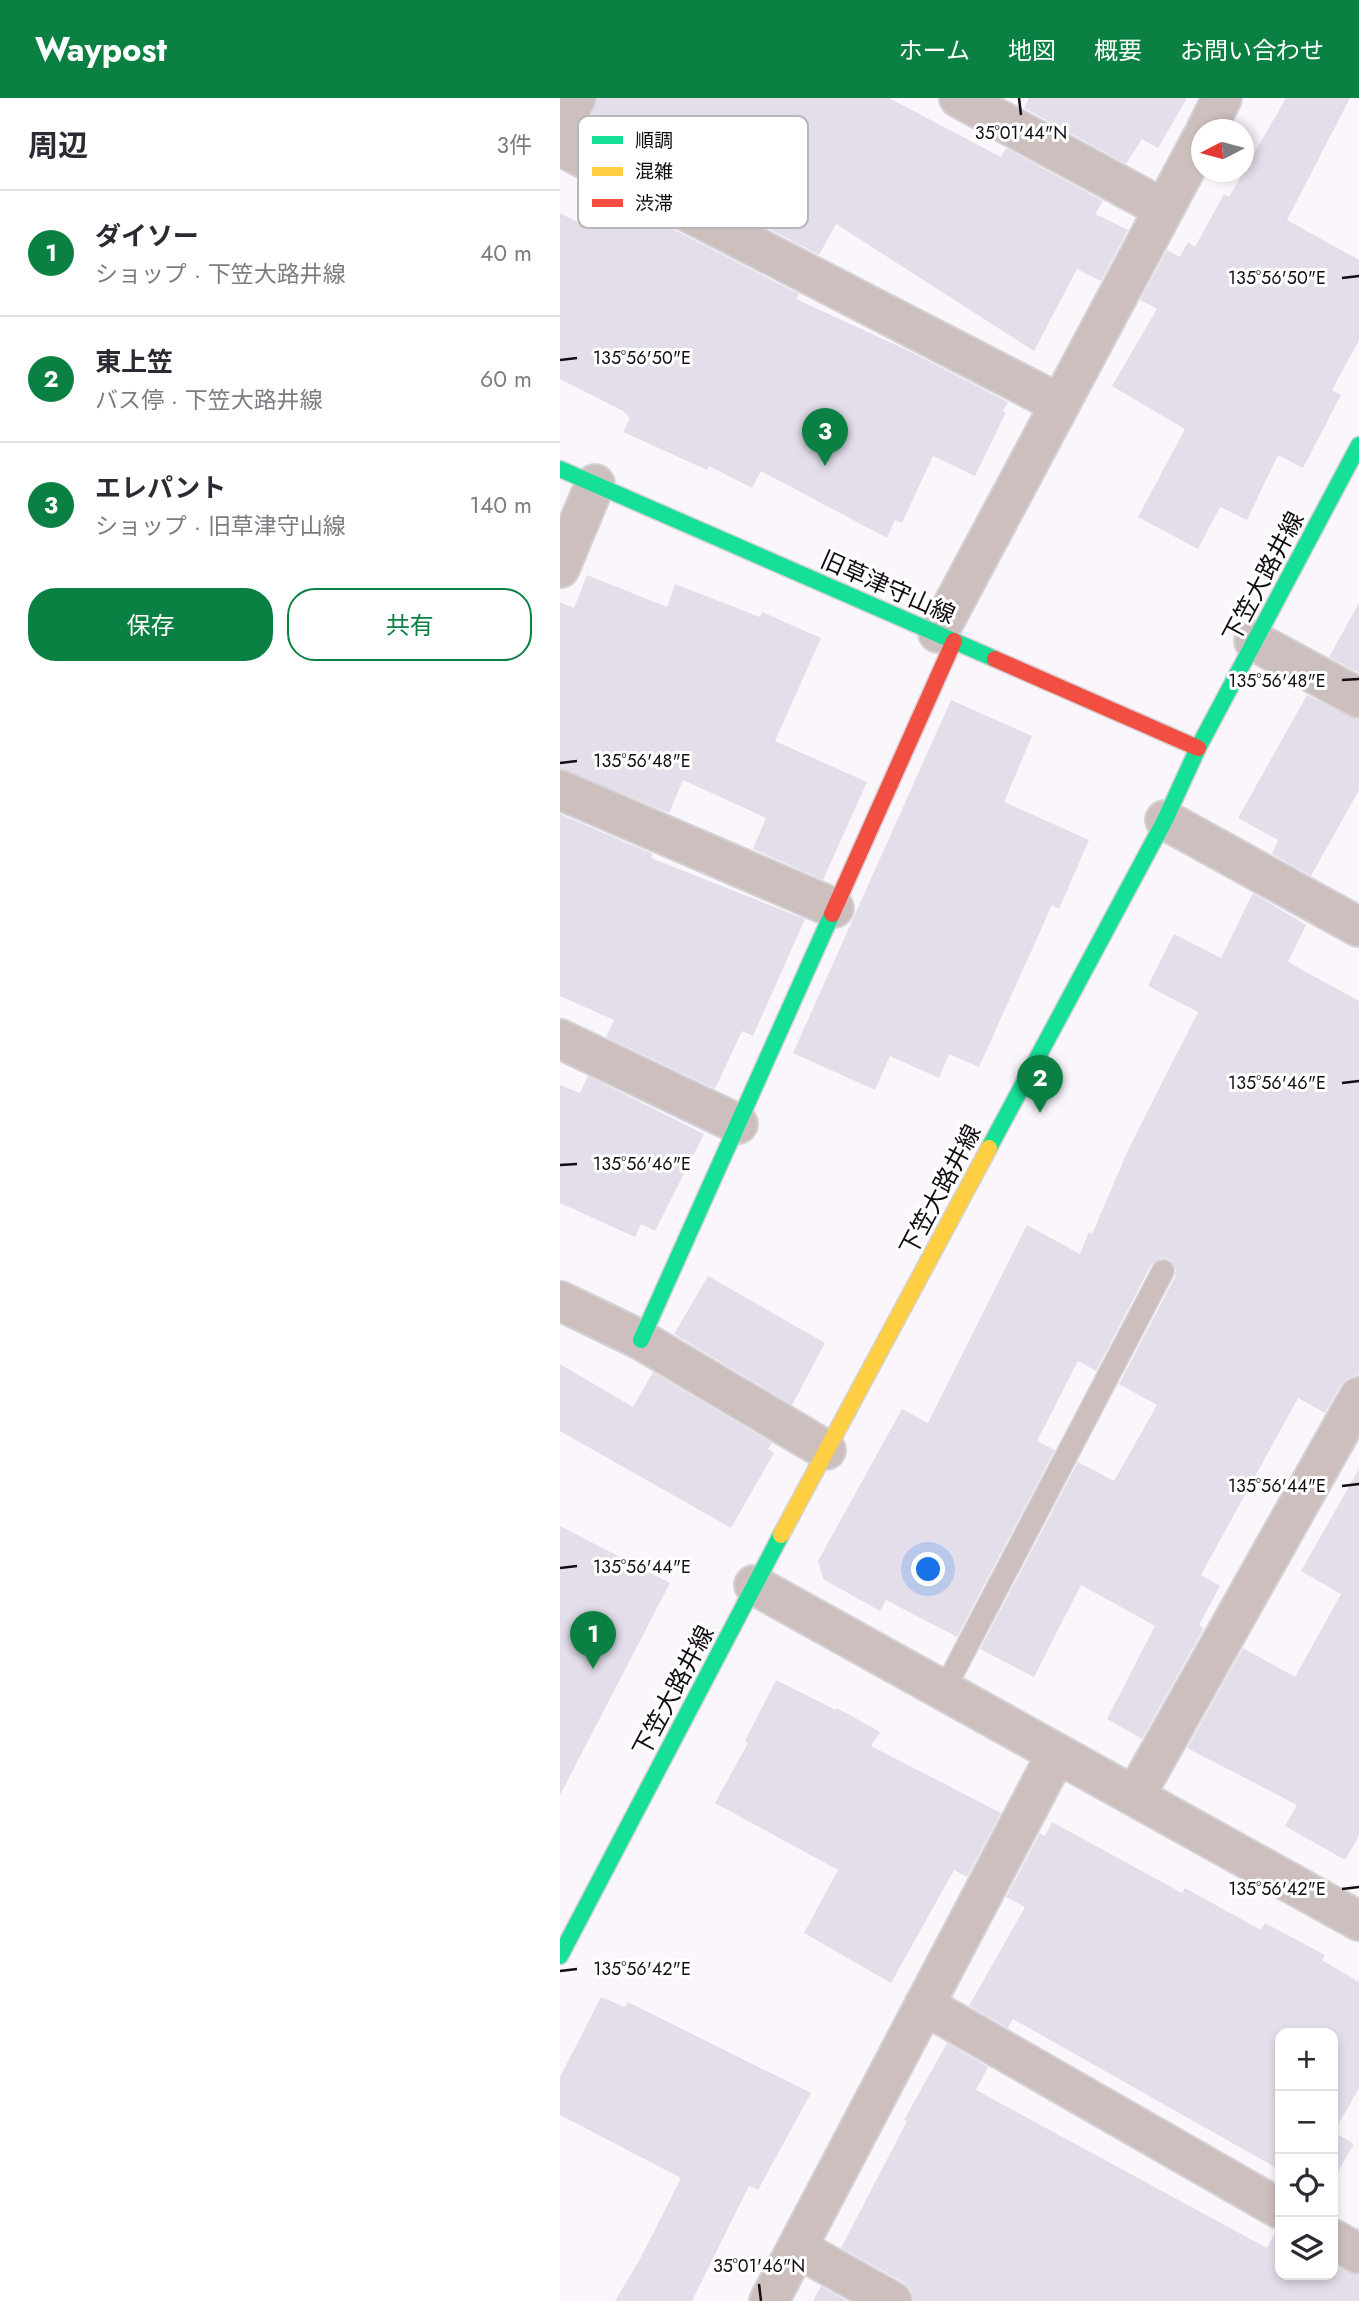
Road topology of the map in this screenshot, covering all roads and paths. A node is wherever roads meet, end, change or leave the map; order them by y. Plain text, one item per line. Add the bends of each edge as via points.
1 (576, 98) edge
2 (959, 98) edge
3 (1222, 98) edge
4 (1212, 119) edge
5 (560, 127) edge
6 (560, 146) edge
7 (578, 155) edge
8 (1191, 159) edge
9 (1164, 209) junction
10 (719, 228) edge
11 (1060, 404) junction
12 (1355, 462) edge
13 (560, 469) edge
14 (595, 484) junction
15 (560, 568) edge
16 (946, 637) junction
17 (1254, 642) junction
18 (1359, 698) edge
19 (1198, 748) junction
20 (560, 790) edge
21 (1166, 820) junction
22 (834, 908) junction
23 (1359, 927) edge
24 (560, 1039) edge
25 (738, 1124) junction
26 (1164, 1271) dead end
27 (560, 1301) edge
28 (641, 1340) junction
29 (1359, 1397) edge
30 (826, 1450) junction
31 (754, 1585) junction
32 (944, 1690) junction
33 (1057, 1753) junction
34 (1135, 1796) junction
35 (1359, 1921) edge
36 (560, 1956) edge
37 (924, 2005) junction
38 (1275, 2206) edge
39 (1338, 2242) edge
40 (797, 2248) junction
41 (1359, 2254) edge
42 (769, 2301) edge
43 (892, 2301) edge

1 - 5 street
2 - 9 street
3 - 4 street
6 - 7 street
8 - 9 street
9 - 11 street
10 - 11 street
11 - 16 street
12 - 17 main road, 下笠大路井線
13 - 14 main road, 旧草津守山線
14 - 15 street
14 - 16 main road, 旧草津守山線
16 - 19 main road, 旧草津守山線
16 - 22 main road
17 - 18 street
17 - 19 main road, 下笠大路井線
19 - 21 main road, 下笠大路井線
20 - 22 street
21 - 23 street
21 - 30 main road, 下笠大路井線
22 - 25 main road
24 - 25 street
25 - 28 main road
26 - 32 lane
27 - 28 street
28 - 30 street
29 - 34 street
30 - 31 main road, 下笠大路井線
31 - 32 street
31 - 36 main road, 下笠大路井線
32 - 33 street
33 - 34 street
33 - 37 street
34 - 35 street
37 - 38 street
37 - 40 street
39 - 41 street
40 - 42 street
40 - 43 street

